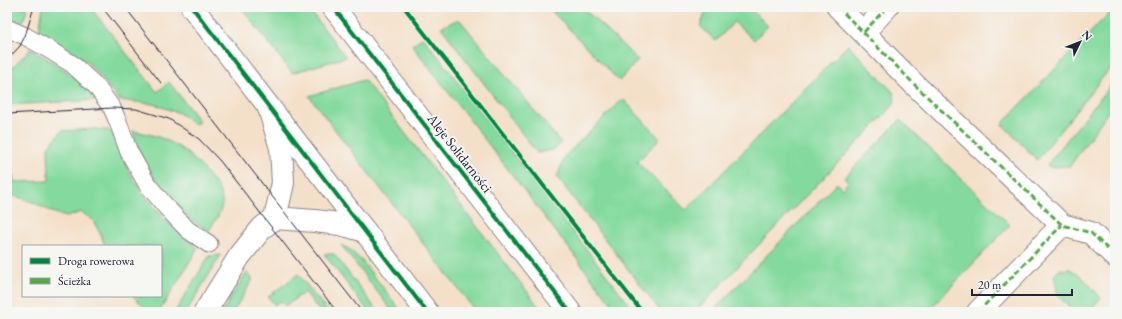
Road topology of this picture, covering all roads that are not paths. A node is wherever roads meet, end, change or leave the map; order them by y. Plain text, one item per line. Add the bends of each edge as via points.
1 (192, 7) edge
2 (333, 7) edge
3 (838, 7) edge
4 (887, 7) edge
5 (7, 28) edge
6 (864, 32) junction
7 (269, 108) junction
8 (275, 218) junction
9 (1062, 225) junction
10 (365, 231) junction
11 (209, 244) dead end
12 (1115, 256) edge
13 (205, 312) edge
14 (427, 312) edge
15 (570, 312) edge
16 (978, 312) edge

1 - 7 street
2 - 15 street, Aleje Solidarności
3 - 6 street
4 - 6 street
5 - 11 lane via 72,64 96,86 112,108 146,184 188,230
6 - 9 street via 917,87
7 - 8 street via 281,148 283,183
7 - 10 street
8 - 10 street via 340,224
8 - 13 street via 262,228 239,257
9 - 12 street via 1092,233
9 - 16 street
10 - 14 street

